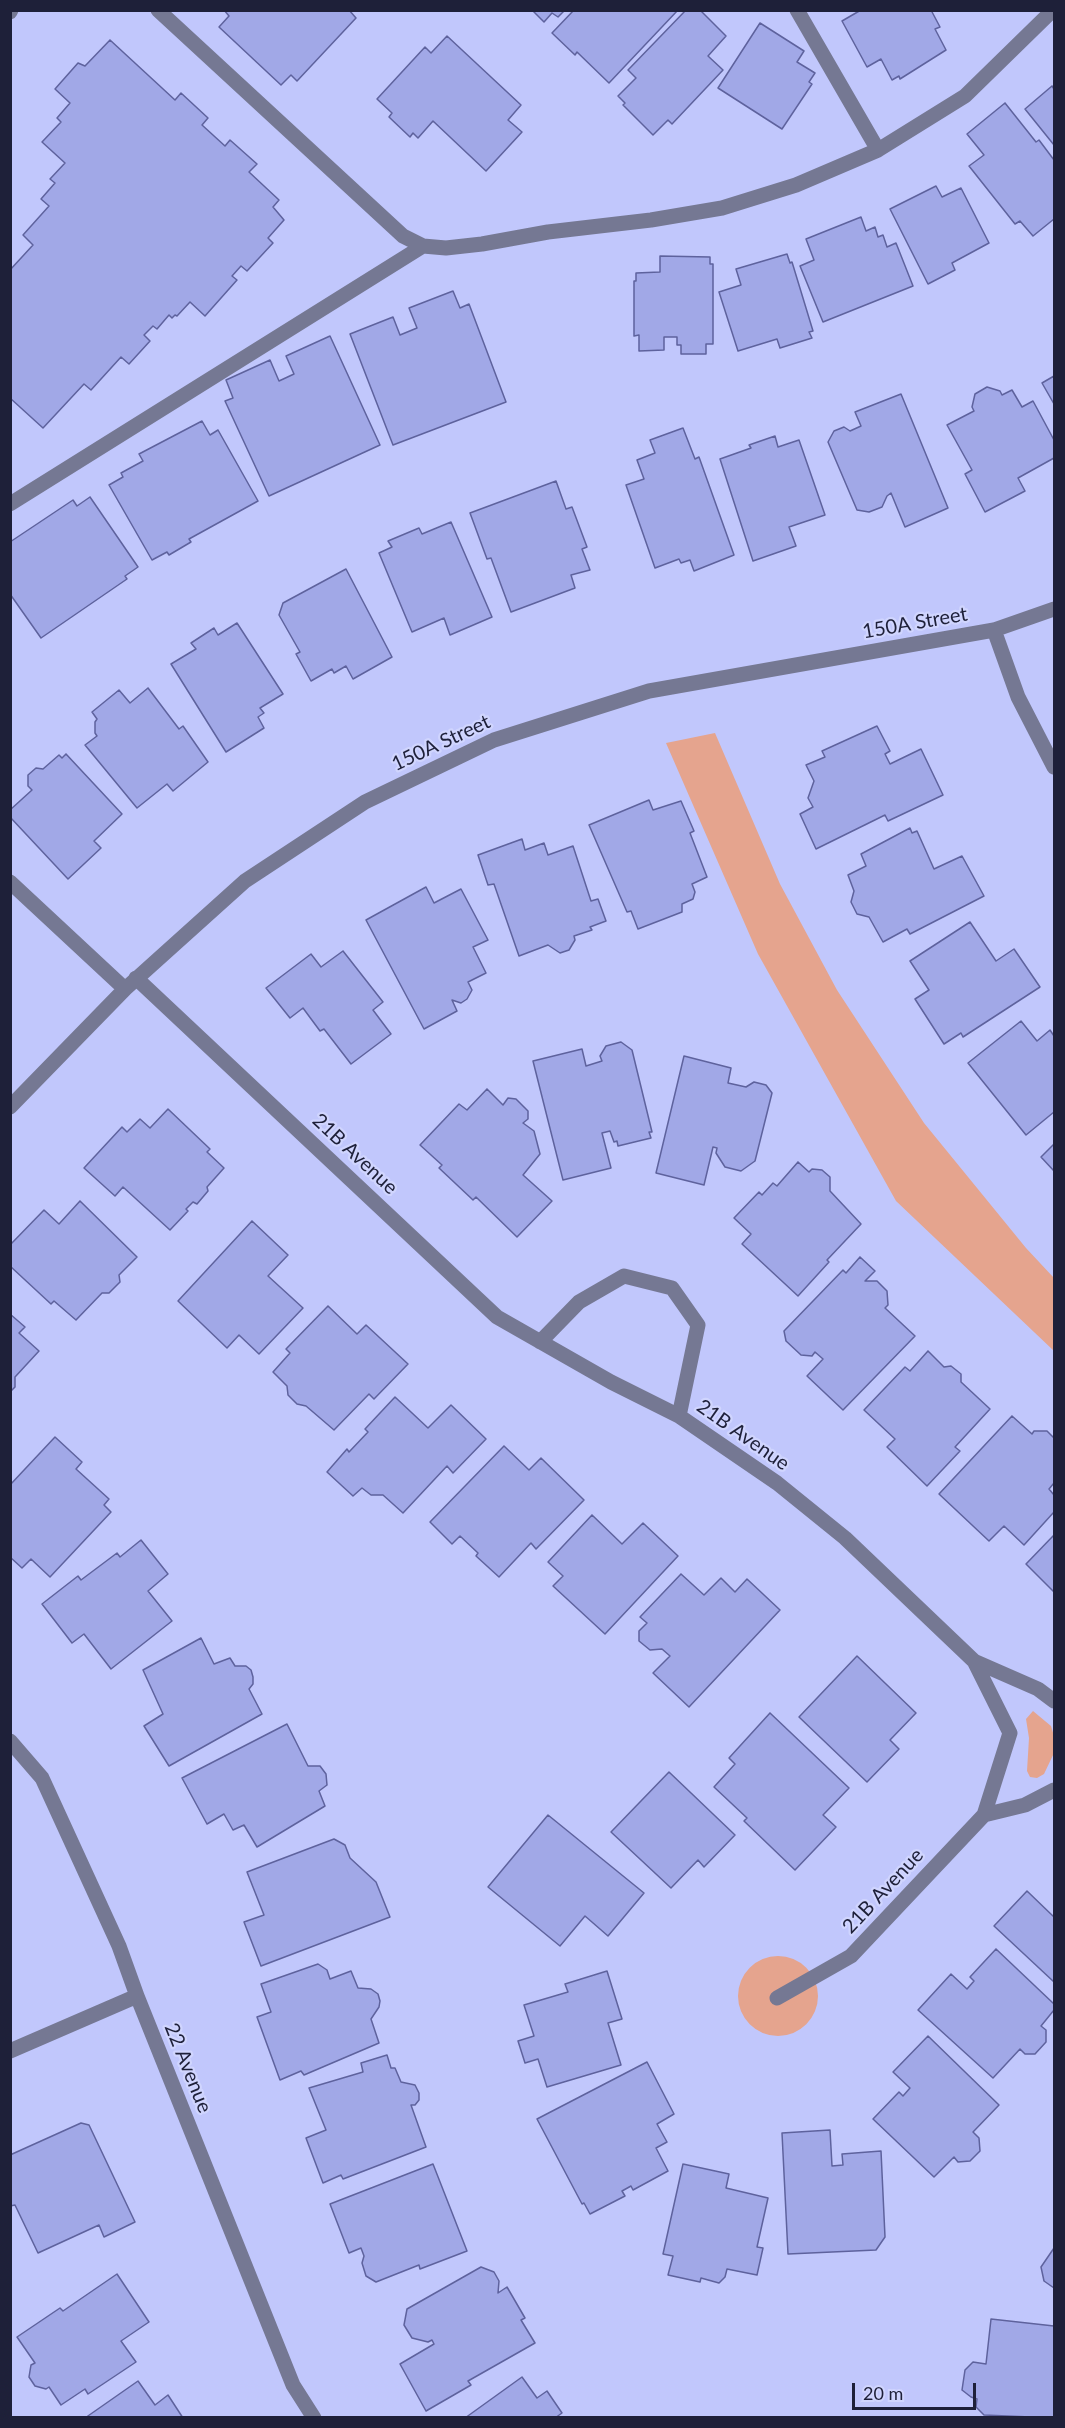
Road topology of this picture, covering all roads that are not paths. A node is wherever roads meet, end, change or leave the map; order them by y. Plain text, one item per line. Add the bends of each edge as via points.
1 (158, 10) edge
2 (797, 10) edge
3 (1053, 10) edge
4 (878, 150) junction
5 (423, 246) junction
6 (10, 504) edge
7 (1054, 609) edge
8 (994, 630) junction
9 (1054, 767) edge
10 (10, 882) edge
11 (136, 978) junction
12 (124, 989) junction
13 (10, 1107) edge
14 (540, 1342) junction
15 (679, 1416) junction
16 (974, 1661) junction
17 (1054, 1701) edge
18 (10, 1741) edge
19 (1054, 1790) edge
20 (984, 1815) junction
21 (137, 1996) junction
22 (777, 1998) dead end
23 (10, 2051) edge
24 (314, 2418) edge

1 - 5 street via 389,223
2 - 4 street
3 - 4 street via 965,96
4 - 5 street via 796,184 722,208 482,244
5 - 6 street
7 - 8 street, 150A Street
8 - 9 street via 1018,697
8 - 11 street, 150A Street via 649,691 494,740 365,802 275,861 245,881
10 - 12 street
11 - 12 street, 150A Street
11 - 14 street, 21B Avenue via 497,1317
12 - 13 street, 150A Street
14 - 15 street, 21B Avenue
14 - 15 street via 579,1302 624,1276 672,1288 698,1324
15 - 16 street, 21B Avenue via 777,1483 844,1538
16 - 17 street via 1038,1689
16 - 20 street, 21B Avenue via 1010,1732
18 - 21 street, 22 Avenue via 42,1778 119,1946
19 - 20 street via 1025,1804
20 - 22 street, 21B Avenue via 851,1956
21 - 23 street
21 - 24 street, 22 Avenue via 293,2385

